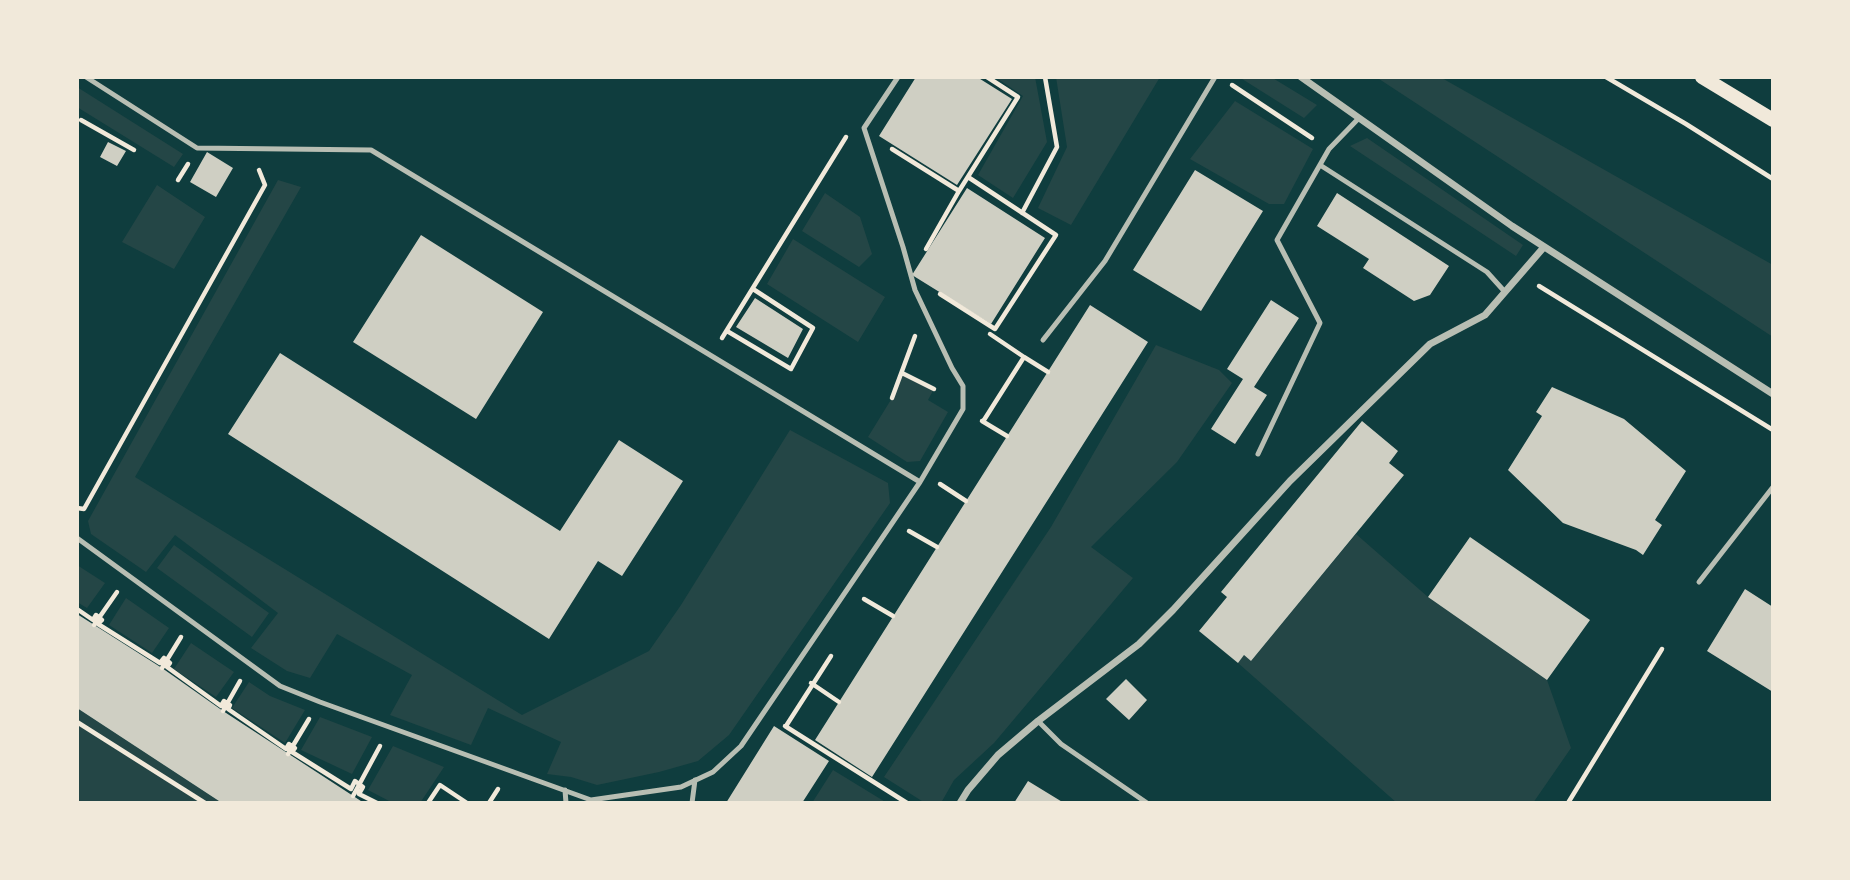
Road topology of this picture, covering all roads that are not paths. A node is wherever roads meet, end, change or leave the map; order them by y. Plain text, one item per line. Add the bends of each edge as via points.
1 (86, 77) edge
2 (898, 77) edge
3 (1215, 77) edge
4 (1301, 77) edge
5 (1702, 77) edge
6 (1359, 118) junction
7 (1773, 120) edge
8 (1320, 165) junction
9 (1544, 247) junction
10 (1505, 292) junction
11 (1043, 340) dead end
12 (1773, 394) edge
13 (1258, 454) dead end
14 (920, 482) junction
15 (1773, 487) edge
16 (77, 538) edge
17 (1699, 582) dead end
18 (1038, 721) junction
19 (695, 780) junction
20 (565, 790) junction
21 (566, 803) edge
22 (692, 803) edge
23 (960, 803) edge
24 (1147, 803) edge

1 - 14 lane via 197,148 371,150
2 - 14 lane via 864,128 913,285 963,386 963,409
3 - 11 lane via 1105,261
4 - 6 street
5 - 7 main road
6 - 8 lane
6 - 9 street
8 - 10 lane via 1486,272
8 - 13 lane via 1277,240 1320,323
9 - 10 street
9 - 12 street
10 - 18 street via 1485,315 1430,344 1290,481 1139,644
14 - 19 lane via 741,746 713,772
15 - 17 lane
16 - 20 lane via 280,686
18 - 23 street via 998,755
18 - 24 lane via 1061,744
19 - 20 lane via 681,787 591,800
19 - 22 lane
20 - 21 lane

